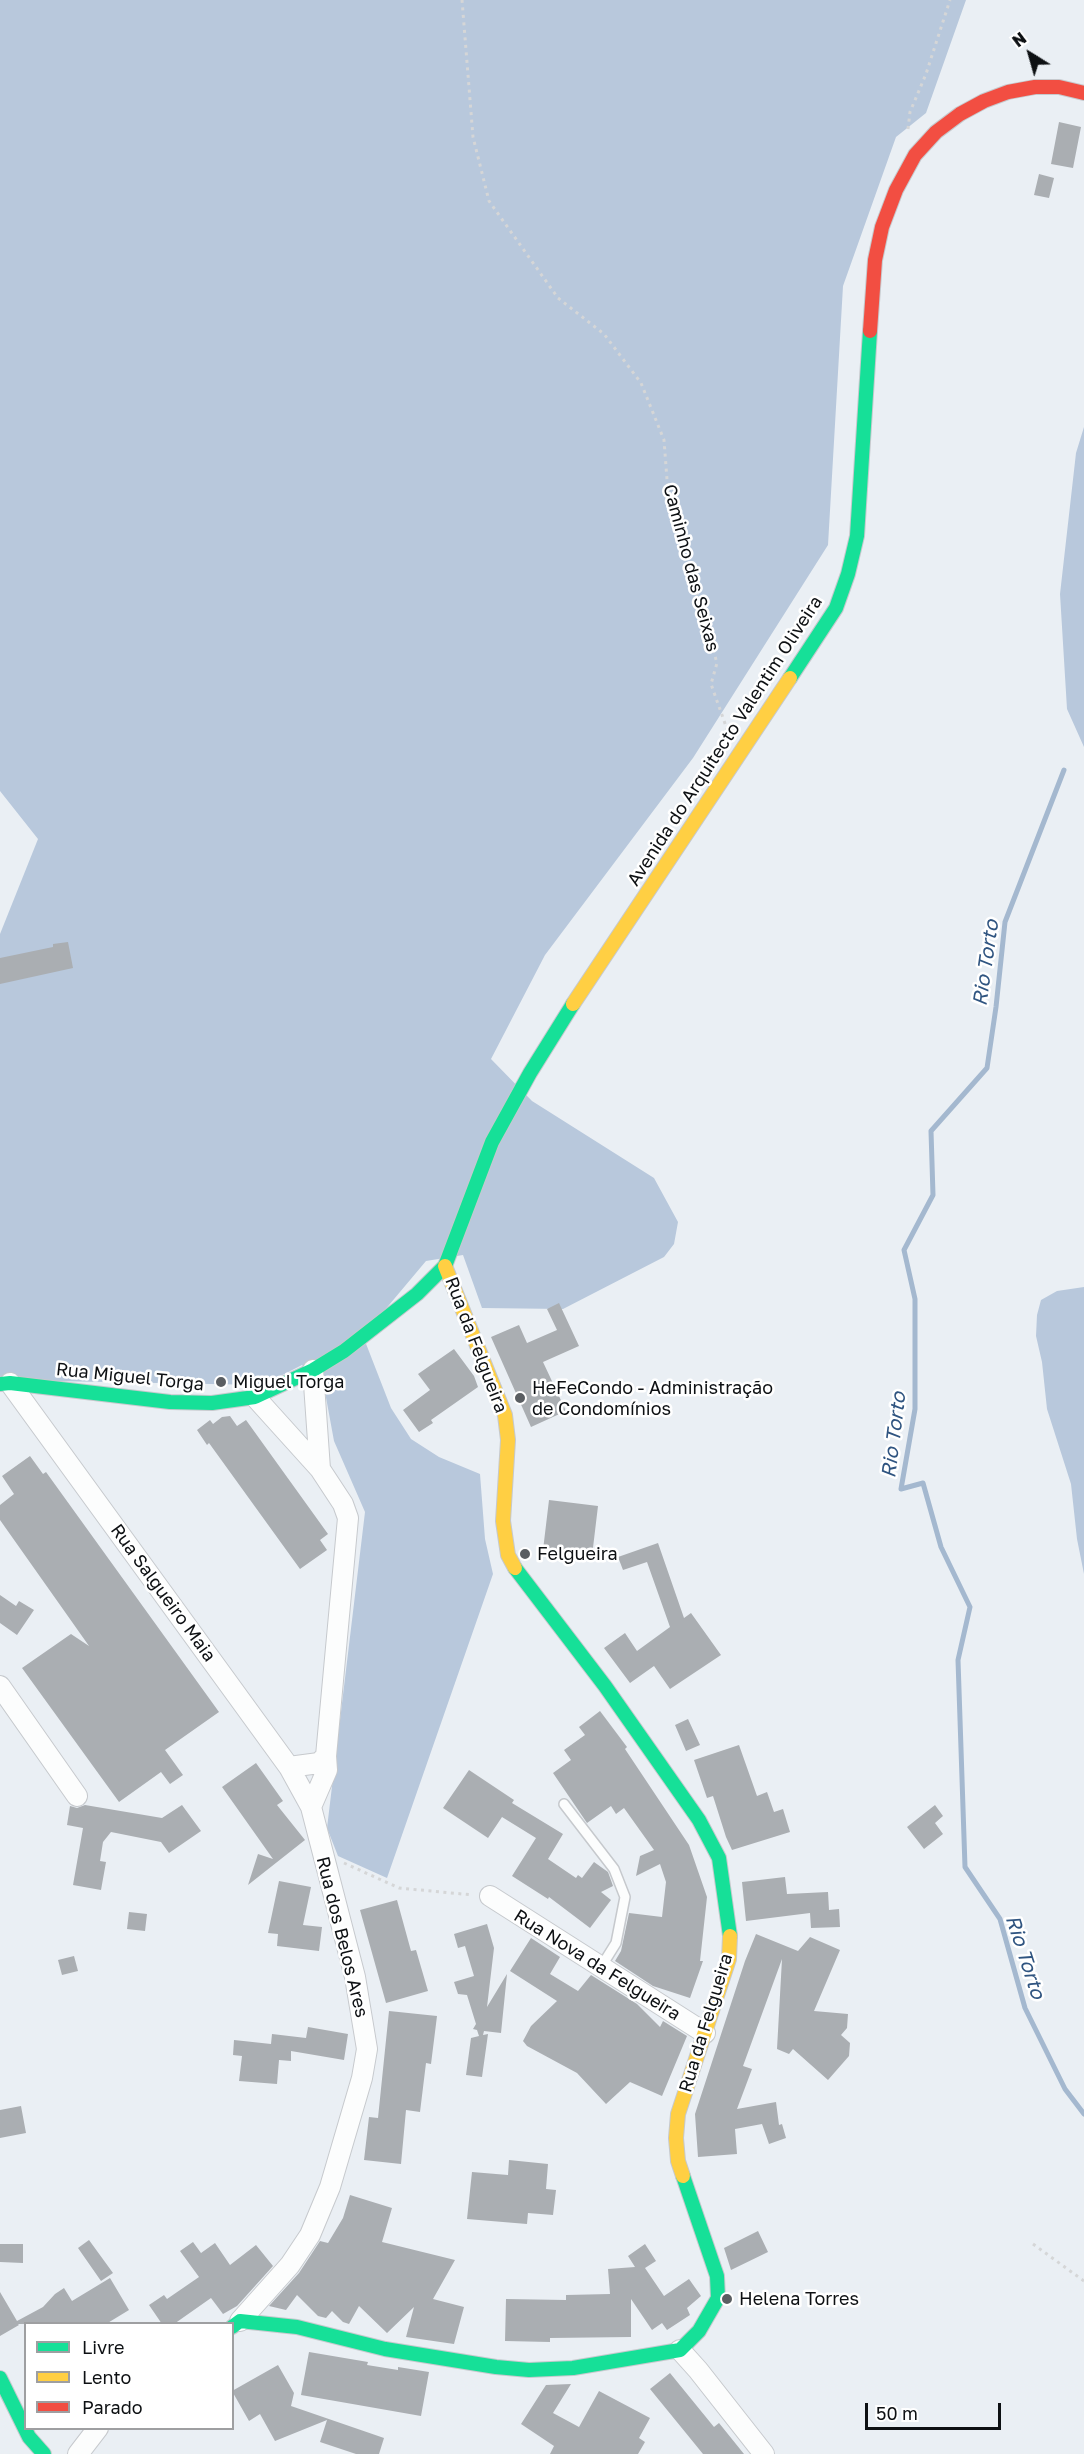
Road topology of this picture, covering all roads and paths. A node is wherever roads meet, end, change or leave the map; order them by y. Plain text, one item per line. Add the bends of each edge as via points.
1 (462, 0) edge
2 (950, 0) edge
3 (1084, 93) edge
4 (915, 155) junction
5 (736, 762) junction
6 (445, 1266) junction
7 (313, 1370) junction
8 (5, 1383) edge
9 (255, 1397) junction
10 (320, 1469) junction
11 (0, 1686) edge
12 (326, 1756) junction
13 (289, 1767) junction
14 (77, 1796) dead end
15 (564, 1804) dead end
16 (311, 1807) junction
17 (322, 1853) junction
18 (490, 1896) joint
19 (601, 1967) junction
20 (705, 2033) junction
21 (1033, 2244) dead end
22 (1084, 2281) edge
23 (236, 2324) edge
24 (680, 2350) junction
25 (0, 2378) edge
26 (24, 2427) edge
27 (26, 2430) edge
28 (96, 2430) edge
29 (44, 2454) edge
30 (78, 2454) edge
31 (764, 2454) edge

1 - 5 path, Caminho das Seixas via 473,137 489,201 558,298 604,334 641,383 664,440 668,493 717,663 711,684
2 - 4 path via 927,74 910,112 907,137
3 - 4 street, Avenida do Arquitecto Valentim Oliveira via 1059,87 1008,92 984,101 936,132
4 - 5 street, Avenida do Arquitecto Valentim Oliveira via 889,208 875,260 860,504 848,574 836,608
5 - 6 street, Avenida do Arquitecto Valentim Oliveira via 530,1073 492,1142
6 - 7 street, Avenida do Arquitecto Valentim Oliveira via 380,1325
6 - 20 street, Rua da Felgueira via 505,1415 508,1440 503,1521 508,1556 605,1686 692,1811 719,1858 731,1928 729,1959
7 - 9 street, Avenida do Arquitecto Valentim Oliveira
7 - 10 street
8 - 9 street, Rua Miguel Torga via 170,1402 212,1403
8 - 13 street, Rua Salgueiro Maia
9 - 10 street
10 - 12 street via 348,1518
11 - 14 street
12 - 13 street via 319,1763
12 - 16 street via 327,1770
13 - 16 street, Rua Salgueiro Maia
15 - 19 lane via 614,1869 625,1896 616,1943
16 - 17 street, Rua dos Belos Ares
17 - 18 path via 399,1888
17 - 23 street, Rua dos Belos Ares via 355,1977 367,2049 363,2078 330,2187 310,2235 290,2265
18 - 19 street, Rua Nova da Felgueira
19 - 20 street, Rua Nova da Felgueira
20 - 24 street, Rua da Felgueira via 678,2114 676,2138 678,2161 719,2289 708,2318
21 - 22 path
23 - 24 street via 297,2327 460,2363 529,2370 573,2368
24 - 31 street
25 - 26 street
27 - 29 street
28 - 30 street

